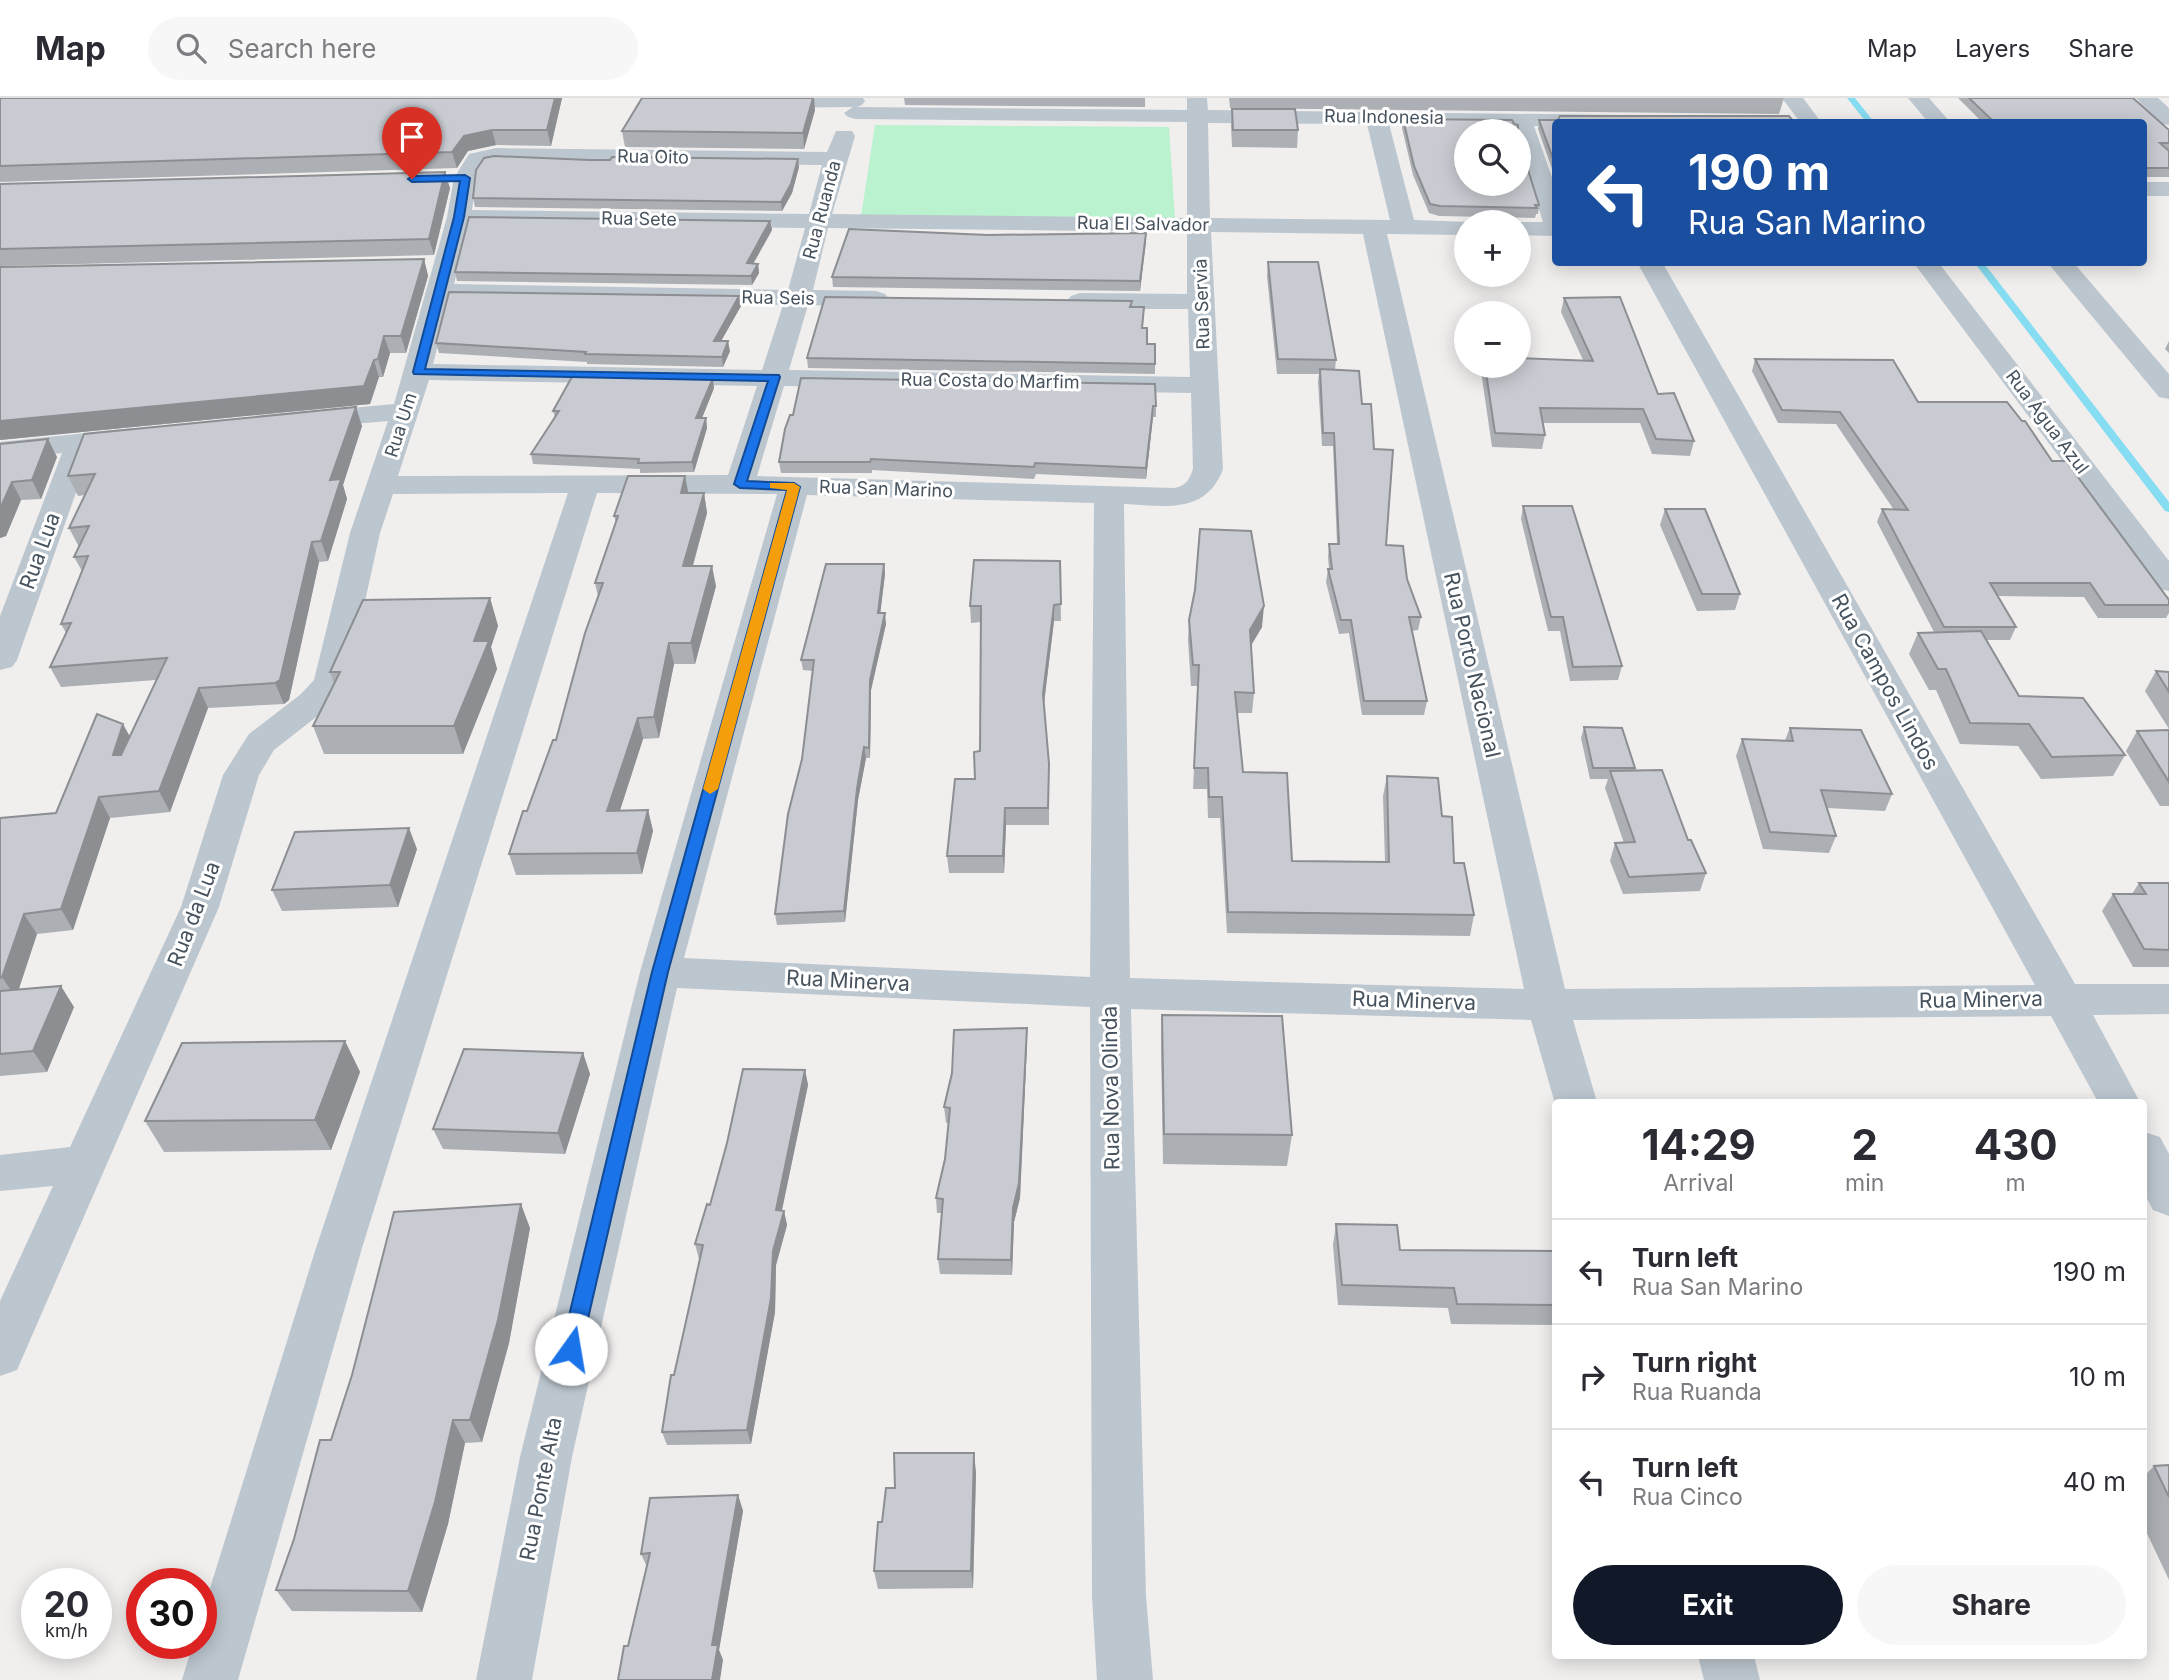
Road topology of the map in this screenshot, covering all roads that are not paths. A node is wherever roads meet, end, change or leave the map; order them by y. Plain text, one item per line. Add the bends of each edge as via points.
1 (1791, 98) edge
2 (1918, 98) edge
3 (2146, 98) edge
4 (737, 102) edge
5 (855, 104) edge
6 (1198, 106) edge
7 (1376, 117) junction
8 (1521, 119) edge
9 (1531, 119) edge
10 (1808, 119) edge
11 (1936, 119) edge
12 (2169, 119) edge
13 (1552, 120) edge
14 (1531, 150) edge
15 (835, 159) junction
16 (469, 171) junction
17 (439, 178) edge
18 (2147, 189) edge
19 (2169, 189) edge
20 (1552, 214) edge
21 (459, 217) junction
22 (819, 221) junction
23 (1199, 225) junction
24 (1552, 226) edge
25 (1388, 227) junction
26 (1531, 227) edge
27 (1454, 228) edge
28 (446, 265) junction
29 (419, 266) edge
30 (1651, 266) edge
31 (1927, 266) edge
32 (2062, 266) edge
33 (439, 292) junction
34 (798, 298) junction
35 (895, 299) edge
36 (1061, 301) edge
37 (1200, 302) junction
38 (418, 372) junction
39 (775, 377) junction
40 (1206, 384) junction
41 (2169, 391) edge
42 (407, 411) junction
43 (284, 423) edge
44 (162, 434) edge
45 (80, 442) junction
46 (0, 451) edge
47 (1208, 469) joint
48 (740, 484) junction
49 (382, 485) junction
50 (585, 485) junction
51 (794, 487) junction
52 (1109, 496) junction
53 (2169, 582) edge
54 (0, 660) edge
55 (660, 972) junction
56 (1110, 993) junction
57 (2063, 999) junction
58 (2169, 999) edge
59 (1548, 1005) junction
60 (1574, 1099) edge
61 (2117, 1099) edge
62 (2147, 1156) edge
63 (85, 1164) junction
64 (0, 1173) edge
65 (2169, 1197) edge
66 (0, 1354) edge
67 (1727, 1659) edge
68 (210, 1680) edge
69 (504, 1680) edge
70 (1125, 1680) edge
71 (1732, 1680) edge

1 - 10 street
2 - 11 street
3 - 12 street
4 - 5 street, Rua Indonesia
5 - 6 street, Rua Indonesia
5 - 15 street, Rua Ruanda
6 - 7 street, Rua Indonesia
6 - 23 street, Rua Servia
7 - 8 street, Rua Indonesia
7 - 25 street, Rua Porto Nacional
9 - 13 street, Rua Indonesia
14 - 20 street
15 - 16 street, Rua Oito via 496,155 477,159
15 - 22 street, Rua Ruanda
16 - 17 street, Rua Oito
16 - 21 street, Rua Um
18 - 19 street
21 - 22 street, Rua Sete
21 - 28 street, Rua Um
22 - 23 street, Rua El Salvador
22 - 34 street, Rua Ruanda
23 - 25 street, Rua El Salvador
23 - 37 street, Rua Servia
24 - 26 street
25 - 27 street, Rua El Salvador
25 - 59 street, Rua Porto Nacional
28 - 29 street
28 - 33 street, Rua Um
30 - 57 street, Rua Campos Lindos
31 - 53 street, Rua Água Azul
32 - 41 street
33 - 34 street, Rua Seis
33 - 38 street, Rua Um
34 - 35 street, Rua Seis
34 - 39 street, Rua Ruanda
36 - 37 street
37 - 40 street, Rua Servia
38 - 39 street, Rua Costa do Marfim
38 - 42 street, Rua Um
39 - 40 street, Rua Costa do Marfim
39 - 48 street, Rua Ruanda
40 - 47 street, Rua Servia
42 - 43 street
42 - 49 street, Rua Um
44 - 45 street
45 - 46 street
45 - 54 street, Rua Lua
47 - 52 street, Rua San Marino via 1194,492 1176,497
48 - 50 street, Rua San Marino
48 - 51 street, Rua San Marino
49 - 50 street, Rua San Marino
49 - 63 street, Rua da Lua via 365,533 330,683 261,742 241,775 201,907
50 - 68 street via 339,1248
51 - 52 street, Rua San Marino
51 - 55 street, Rua Ponte Alta
52 - 56 street, Rua Nova Olinda
55 - 56 street, Rua Minerva
55 - 69 street, Rua Ponte Alta via 546,1457
56 - 59 street, Rua Minerva
56 - 70 street, Rua Nova Olinda via 1119,1596
57 - 58 street, Rua Minerva
57 - 59 street, Rua Minerva
57 - 61 street, Rua Campos Lindos
59 - 60 street, Rua Porto Nacional
62 - 65 street
63 - 64 street
63 - 66 street, Rua da Lua
67 - 71 street

